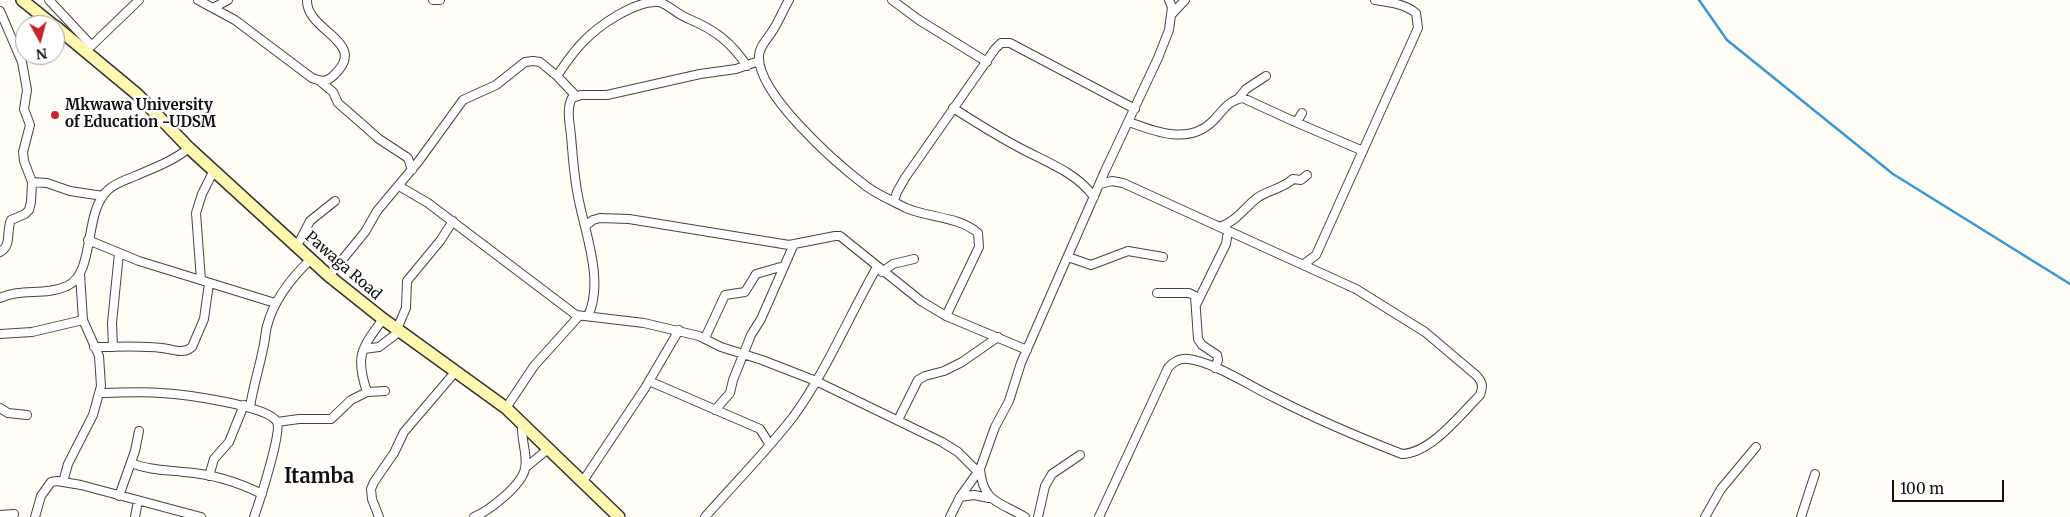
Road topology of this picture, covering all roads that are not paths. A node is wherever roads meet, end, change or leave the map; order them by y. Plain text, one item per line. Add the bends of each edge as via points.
1 (22, 0) edge
2 (49, 0) edge
3 (139, 0) edge
4 (198, 0) edge
5 (228, 0) edge
6 (307, 0) edge
7 (433, 0) edge
8 (440, 0) edge
9 (790, 0) edge
10 (892, 0) edge
11 (1169, 0) edge
12 (1185, 0) edge
13 (1375, 0) edge
14 (214, 8) junction
15 (0, 11) edge
16 (40, 15) edge
17 (1172, 15) junction
18 (65, 33) edge
19 (88, 48) junction
20 (759, 61) junction
21 (987, 62) junction
22 (747, 66) junction
23 (557, 76) junction
24 (1266, 76) dead end
25 (321, 82) junction
26 (576, 96) junction
27 (1238, 99) junction
28 (953, 108) junction
29 (1135, 109) junction
30 (1302, 112) dead end
31 (1293, 121) junction
32 (1129, 122) junction
33 (189, 148) junction
34 (1363, 151) junction
35 (214, 170) junction
36 (412, 170) junction
37 (1308, 175) dead end
38 (32, 182) junction
39 (1100, 184) junction
40 (399, 186) junction
41 (103, 196) junction
42 (1094, 197) junction
43 (335, 201) dead end
44 (894, 201) junction
45 (453, 221) junction
46 (585, 226) junction
47 (1224, 229) junction
48 (88, 240) junction
49 (794, 244) junction
50 (297, 246) junction
51 (0, 252) edge
52 (119, 253) junction
53 (1068, 257) junction
54 (311, 258) junction
55 (1163, 258) dead end
56 (914, 259) dead end
57 (1304, 264) junction
58 (784, 266) junction
59 (879, 270) junction
60 (80, 274) junction
61 (329, 276) junction
62 (201, 280) junction
63 (210, 283) junction
64 (1157, 292) dead end
65 (0, 298) edge
66 (275, 303) junction
67 (1196, 305) junction
68 (583, 316) junction
69 (946, 316) junction
70 (382, 319) junction
71 (83, 320) junction
72 (398, 330) junction
73 (679, 330) junction
74 (0, 334) edge
75 (998, 337) junction
76 (705, 338) junction
77 (94, 347) junction
78 (113, 347) junction
79 (364, 350) junction
80 (1027, 350) junction
81 (745, 354) junction
82 (1215, 368) junction
83 (456, 371) junction
84 (649, 381) junction
85 (816, 381) junction
86 (385, 391) dead end
87 (367, 392) junction
88 (100, 394) junction
89 (247, 406) junction
90 (0, 408) edge
91 (506, 408) junction
92 (715, 410) junction
93 (27, 415) dead end
94 (898, 420) junction
95 (277, 422) junction
96 (522, 425) junction
97 (139, 431) dead end
98 (770, 445) junction
99 (1756, 447) dead end
100 (548, 449) junction
101 (1080, 455) dead end
102 (131, 464) junction
103 (525, 468) junction
104 (979, 470) junction
105 (1815, 474) dead end
106 (209, 476) junction
107 (583, 481) junction
108 (62, 482) junction
109 (262, 494) junction
110 (119, 496) junction
111 (960, 497) junction
112 (989, 498) junction
113 (138, 501) junction
114 (166, 508) junction
115 (14, 514) dead end
116 (0, 515) edge
117 (35, 517) edge
118 (135, 517) edge
119 (164, 517) edge
120 (201, 517) edge
121 (254, 517) edge
122 (379, 517) edge
123 (474, 517) edge
124 (619, 517) edge
125 (705, 517) edge
126 (950, 517) edge
127 (1025, 517) edge
128 (1038, 517) edge
129 (1099, 517) edge
130 (1705, 517) edge
131 (1801, 517) edge

1 - 16 main road, Pawaga Road
2 - 19 street
3 - 19 street
4 - 14 street
5 - 14 street
6 - 25 street via 310,14 341,44 345,53 336,74
7 - 8 street
9 - 20 street via 759,52
10 - 21 street
11 - 17 street
12 - 17 street
13 - 34 street via 1411,9 1416,14 1418,28
14 - 25 street
15 - 38 street via 25,76 24,109 30,125 23,152
17 - 29 street via 1169,30
18 - 19 main road, Pawaga Road
19 - 33 main road, Pawaga Road
20 - 22 street
20 - 44 street via 770,89 798,124 854,176 878,194
21 - 28 street
21 - 29 street via 998,46 1007,42
22 - 23 street via 737,52 705,25 659,2 647,1 625,9 606,22 583,42
22 - 26 street via 607,95
23 - 26 street
23 - 36 street via 540,62 525,62 496,85 463,100
24 - 27 street
25 - 36 street via 338,103 379,139 408,158
26 - 46 street via 569,106 573,165
27 - 31 street via 1250,100
27 - 32 street via 1224,108 1212,122 1194,132 1174,136
28 - 42 street via 1074,177
28 - 44 street via 896,192
29 - 32 street
30 - 31 street via 1298,120
31 - 34 street
32 - 39 street
33 - 35 main road, Pawaga Road
33 - 41 street via 174,159 120,183
34 - 57 street via 1316,254
35 - 50 main road, Pawaga Road
35 - 62 street via 196,213
36 - 40 street
37 - 47 street via 1301,180 1292,179 1257,198
38 - 41 street
38 - 51 street via 29,210 11,220 6,246
39 - 42 street
39 - 47 street via 1124,183
40 - 45 street
40 - 61 street
41 - 48 street
42 - 53 street
43 - 50 street via 310,221
44 - 69 street via 962,223 978,233 980,246
45 - 68 street via 568,310
45 - 72 street via 407,281 406,308
46 - 49 street via 600,218 629,219
46 - 68 street via 595,290 593,303
47 - 57 street
47 - 67 street via 1226,244
48 - 52 street
48 - 60 street
49 - 58 street
49 - 59 street via 840,236
50 - 54 main road, Pawaga Road
52 - 62 street
52 - 78 street via 112,323
53 - 55 street via 1088,265 1096,265 1128,251
53 - 80 street
54 - 61 main road, Pawaga Road
54 - 66 street
56 - 59 street
57 - 82 street via 1356,289 1425,332 1478,376 1483,387 1480,395 1423,448 1412,454 1402,454 1308,414
58 - 76 street via 756,274 744,292 725,295
58 - 81 street
59 - 69 street
59 - 85 street
60 - 65 street via 68,285 52,290
60 - 71 street
61 - 70 main road, Pawaga Road
62 - 63 street
63 - 66 street
63 - 78 street via 204,319 189,350
64 - 67 street via 1192,294
66 - 89 street
67 - 82 street via 1198,339 1217,355
68 - 73 street
68 - 91 street via 534,366
69 - 75 street
70 - 72 main road, Pawaga Road
70 - 79 street
71 - 74 street via 32,332
71 - 77 street
72 - 79 street via 380,347
72 - 83 main road, Pawaga Road
73 - 76 street
73 - 84 street
75 - 80 street
75 - 94 street via 962,362 918,380
76 - 81 street
77 - 78 street
77 - 88 street via 100,364
79 - 87 street via 360,360
80 - 104 street
81 - 85 street
81 - 92 street via 730,393
82 - 129 street via 1186,358 1173,362 1168,368
83 - 91 main road, Pawaga Road
83 - 122 street via 404,432 374,482 372,499
84 - 92 street
84 - 107 street
85 - 94 street
85 - 98 street
86 - 87 street
87 - 95 street via 351,400 331,419
88 - 89 street via 161,393
88 - 108 street
89 - 95 street via 270,415
89 - 106 street via 229,442 214,459
90 - 93 street via 8,413
91 - 96 main road, Pawaga Road
92 - 98 street via 760,429
94 - 104 street via 954,449
95 - 109 street
96 - 100 main road, Pawaga Road
96 - 103 street
97 - 102 street
98 - 125 street
99 - 130 street via 1721,489
100 - 103 street
100 - 107 main road, Pawaga Road
101 - 128 street via 1052,474 1045,486
102 - 106 street
102 - 110 street
103 - 123 street via 499,501
104 - 111 street
104 - 112 street
105 - 131 street
106 - 109 street via 244,485
107 - 124 main road, Pawaga Road
108 - 110 street
108 - 117 street via 51,482 46,488
109 - 121 street
110 - 113 street
111 - 112 street via 979,495
111 - 126 street
112 - 127 street
113 - 114 street
113 - 118 street
114 - 119 street
114 - 120 street
115 - 116 street

